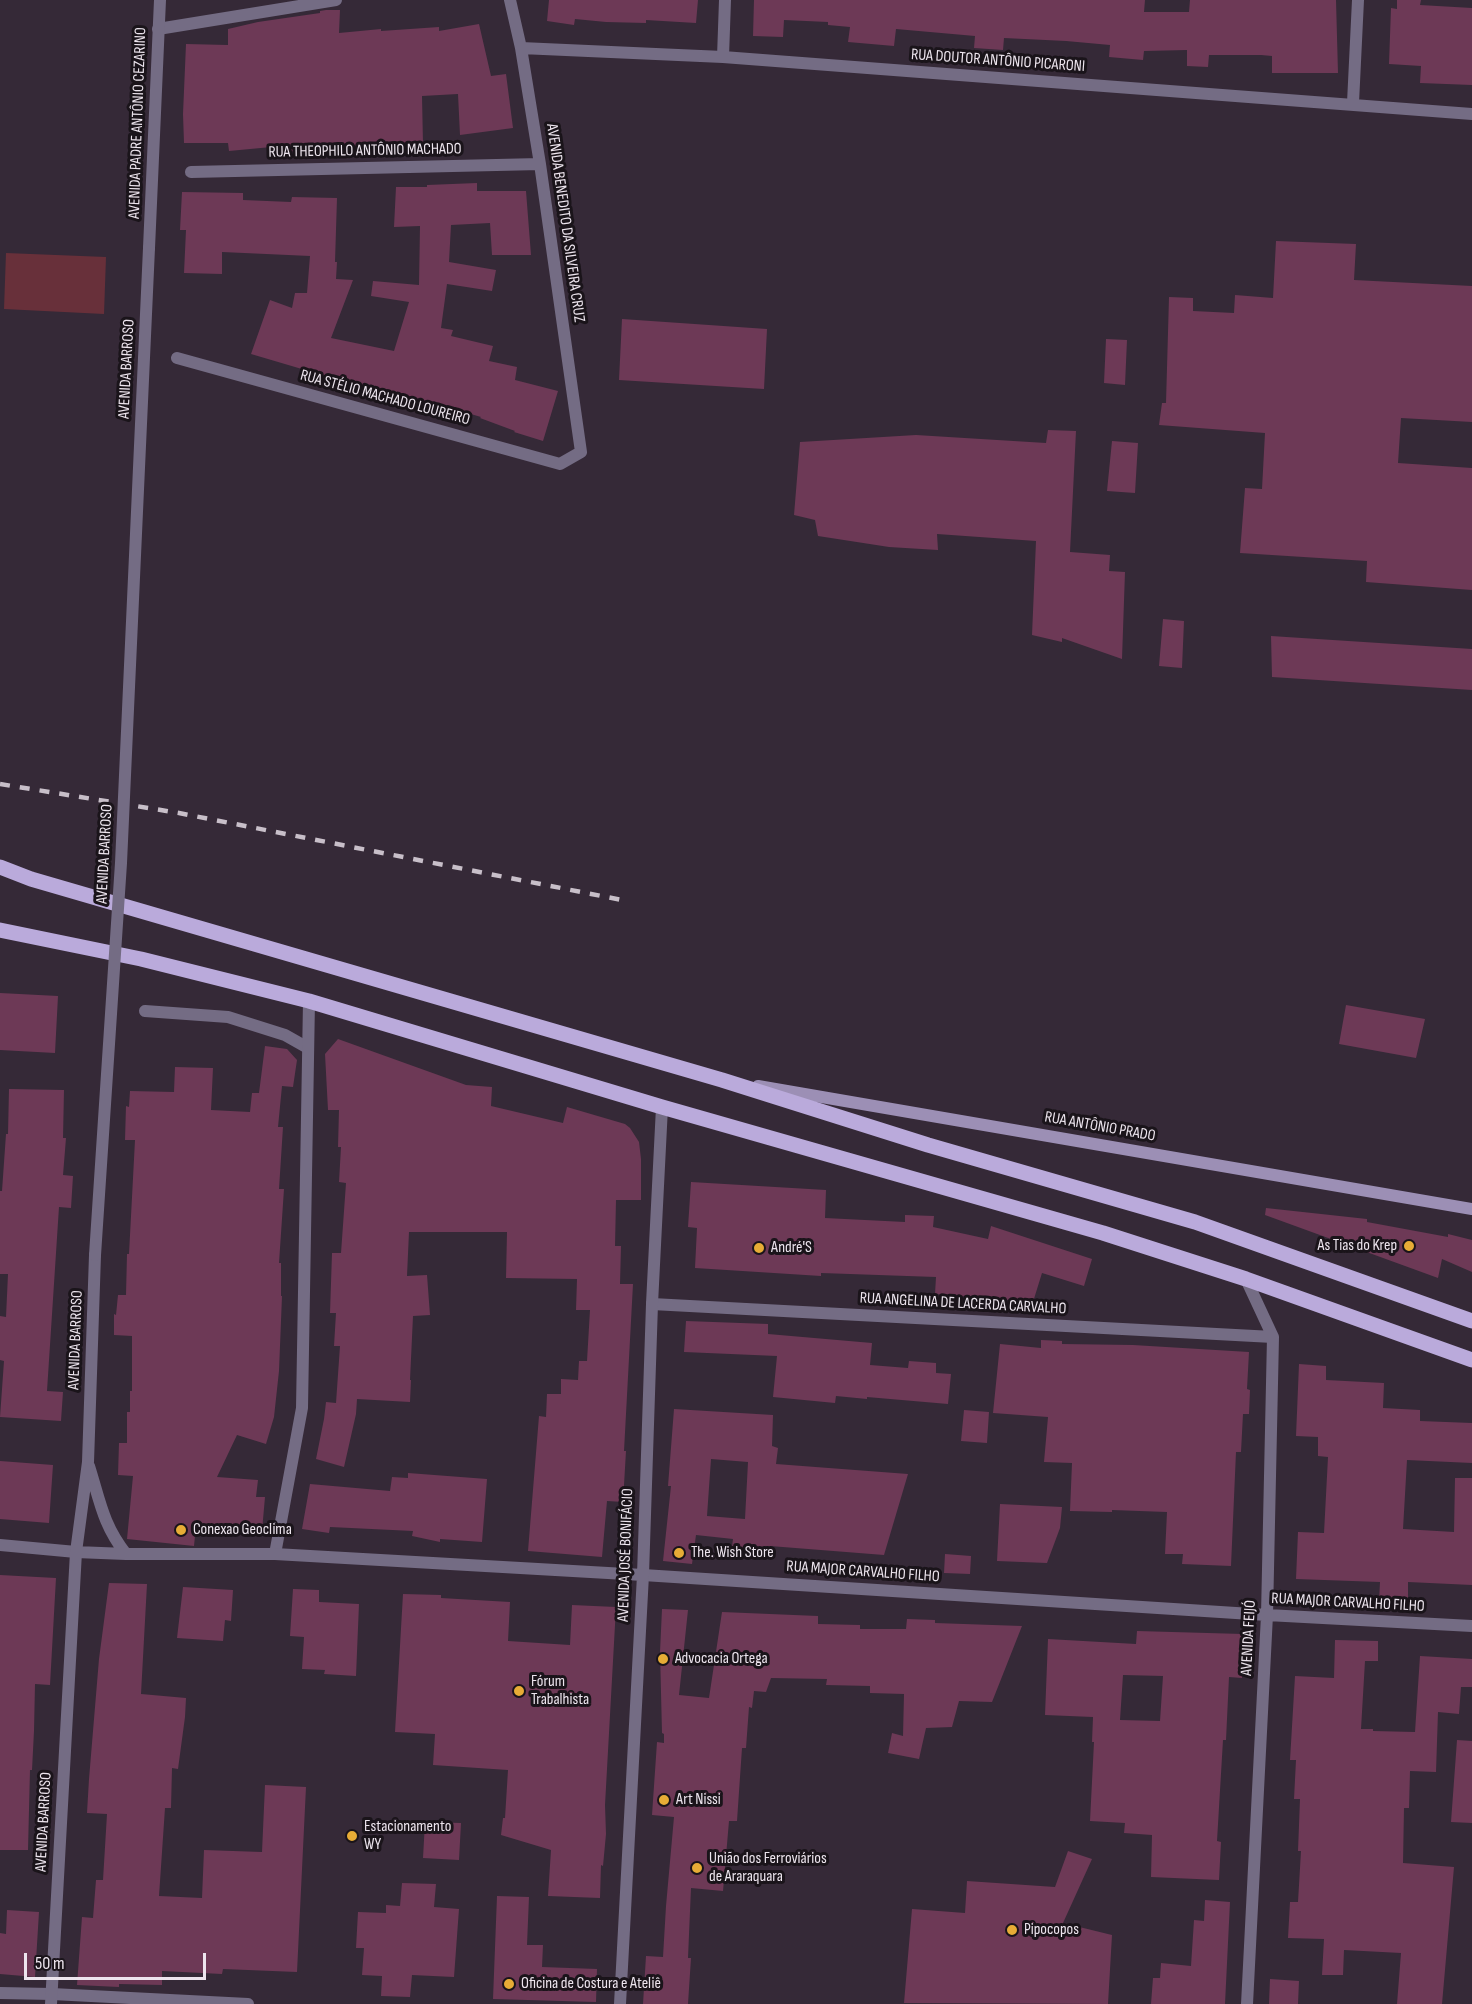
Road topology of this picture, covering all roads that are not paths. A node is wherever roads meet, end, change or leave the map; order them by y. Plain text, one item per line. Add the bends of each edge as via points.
1 (160, 0) edge
2 (336, 0) edge
3 (510, 0) edge
4 (725, 0) edge
5 (1358, 0) edge
6 (158, 29) junction
7 (521, 48) junction
8 (723, 57) junction
9 (1353, 103) junction
10 (1472, 114) edge
11 (540, 164) junction
12 (190, 172) dead end
13 (149, 248) joint
14 (177, 358) dead end
15 (581, 452) joint
16 (0, 867) edge
17 (0, 930) edge
18 (309, 1001) junction
19 (145, 1011) dead end
20 (308, 1048) junction
21 (722, 1080) junction
22 (662, 1107) junction
23 (1472, 1209) edge
24 (1246, 1279) junction
25 (652, 1304) junction
26 (1472, 1321) edge
27 (1273, 1337) junction
28 (1472, 1360) edge
29 (88, 1462) junction
30 (0, 1545) edge
31 (76, 1552) junction
32 (126, 1554) junction
33 (275, 1554) junction
34 (643, 1575) junction
35 (1267, 1615) junction
36 (1472, 1626) edge
37 (0, 1993) edge
38 (51, 1999) edge
39 (248, 2004) edge
40 (620, 2004) edge
41 (1247, 2004) edge

1 - 6 street, AVENIDA PADRE ANTÔNIO CEZARINO
2 - 6 street
3 - 7 street, AVENIDA BENEDITO DA SILVEIRA CRUZ
4 - 8 street
5 - 9 street
6 - 13 street, AVENIDA PADRE ANTÔNIO CEZARINO
7 - 8 street, RUA DOUTOR ANTÔNIO PICARONI
7 - 11 street, AVENIDA BENEDITO DA SILVEIRA CRUZ
8 - 9 street, RUA DOUTOR ANTÔNIO PICARONI
9 - 10 street, RUA DOUTOR ANTÔNIO PICARONI
11 - 12 street, RUA THEOPHILO ANTÔNIO MACHADO
11 - 15 street, AVENIDA BENEDITO DA SILVEIRA CRUZ
13 - 29 street, AVENIDA BARROSO, bridge via 122,862 95,1255
14 - 15 street, RUA STÉLIO MACHADO LOUREIRO via 560,464
16 - 21 main road
17 - 18 main road via 141,959
18 - 20 street
18 - 22 main road
19 - 20 street via 228,1017 285,1035
20 - 33 street via 302,1408
21 - 23 main road, RUA ANTÔNIO PRADO
21 - 26 main road via 928,1145 1196,1222
22 - 24 main road via 1103,1233
22 - 25 street, AVENIDA JOSÉ BONIFÁCIO
24 - 27 street, AVENIDA FEIJÓ
24 - 28 main road
25 - 27 street, RUA ANGELINA DE LACERDA CARVALHO
25 - 34 street, AVENIDA JOSÉ BONIFÁCIO
27 - 35 street, AVENIDA FEIJÓ
29 - 31 street, AVENIDA BARROSO
29 - 32 street, AVENIDA BARROSO via 105,1520
30 - 31 street, RUA MAJOR CARVALHO FILHO
31 - 32 street, RUA MAJOR CARVALHO FILHO
31 - 38 street, AVENIDA BARROSO
32 - 33 street, RUA MAJOR CARVALHO FILHO
33 - 34 street, RUA MAJOR CARVALHO FILHO
34 - 35 street, RUA MAJOR CARVALHO FILHO
34 - 40 street, AVENIDA JOSÉ BONIFÁCIO
35 - 36 street, RUA MAJOR CARVALHO FILHO
35 - 41 street, AVENIDA FEIJÓ
37 - 38 street
38 - 39 street

